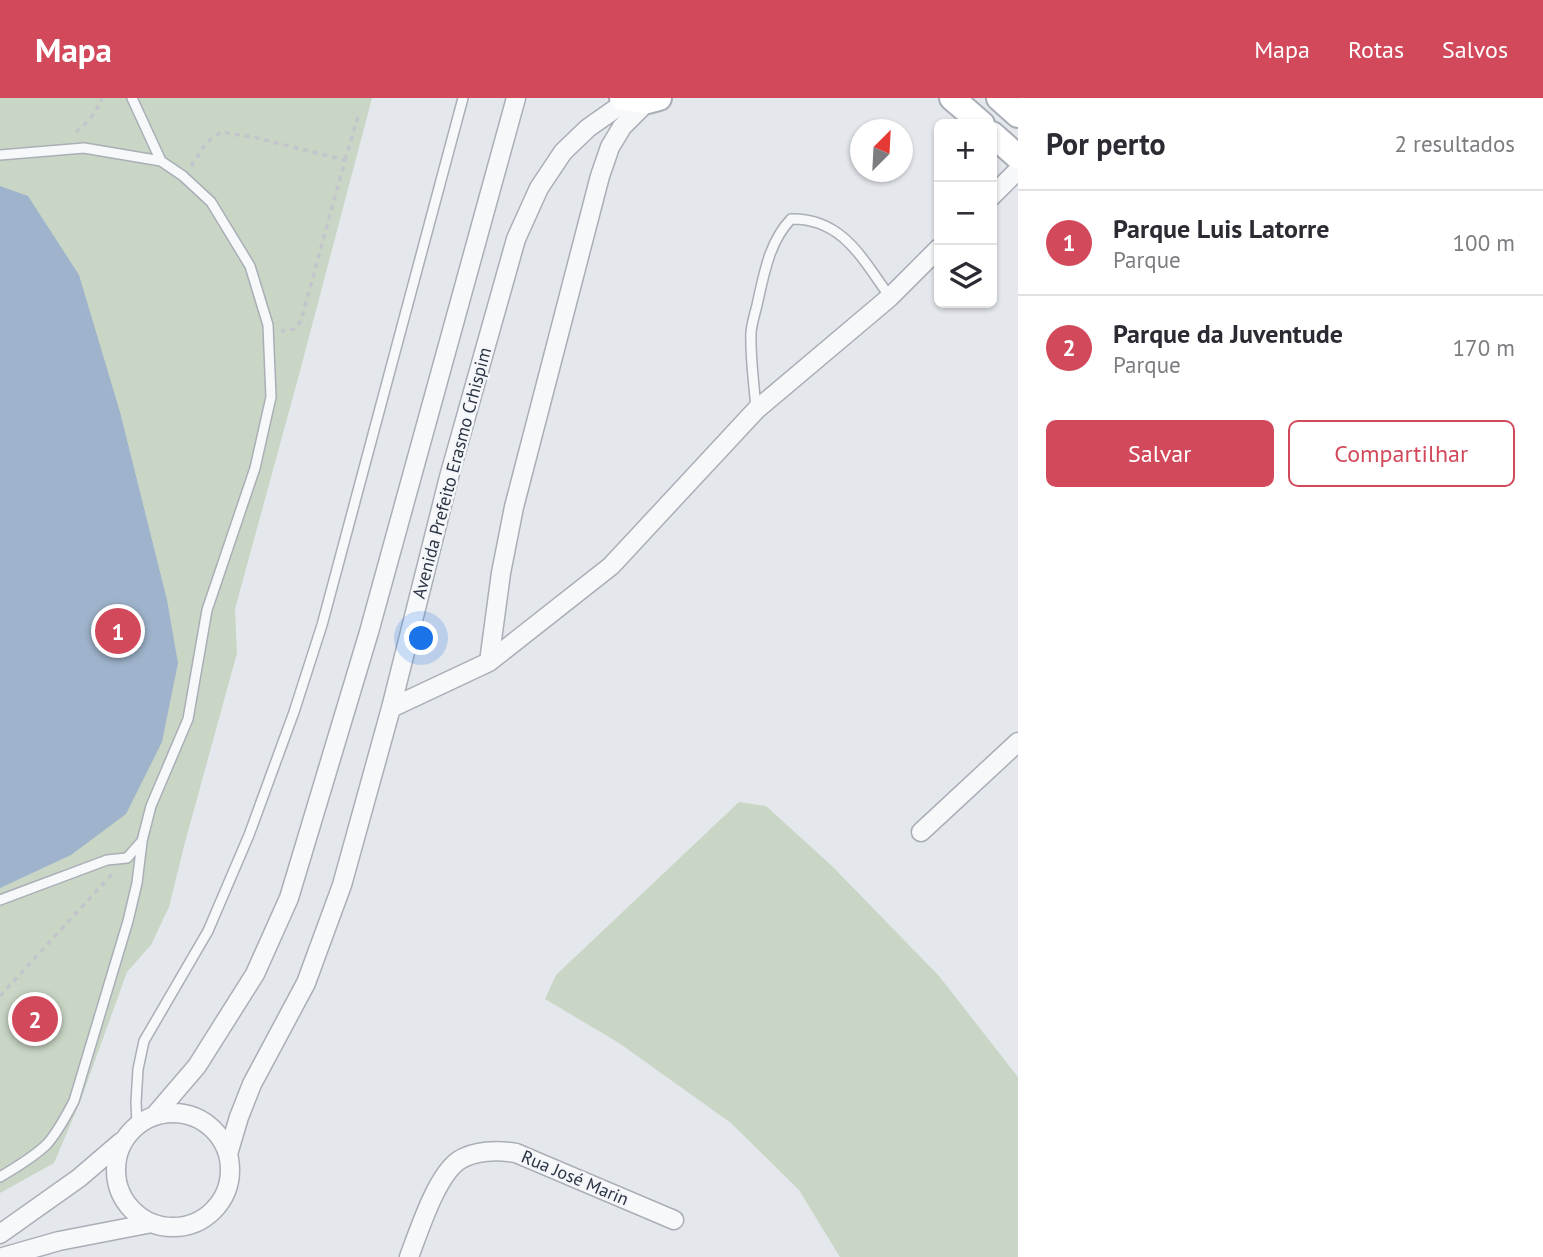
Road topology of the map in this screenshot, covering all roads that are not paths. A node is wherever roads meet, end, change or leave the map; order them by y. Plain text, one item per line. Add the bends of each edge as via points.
1 (132, 98) edge
2 (463, 98) edge
3 (516, 98) edge
4 (953, 98) edge
5 (999, 98) edge
6 (639, 99) edge
7 (1018, 115) edge
8 (976, 119) edge
9 (997, 138) edge
10 (0, 155) edge
11 (1018, 157) edge
12 (162, 162) junction
13 (1018, 170) edge
14 (997, 191) edge
15 (934, 253) edge
16 (890, 297) junction
17 (756, 410) junction
18 (489, 662) junction
19 (391, 708) junction
20 (1018, 742) edge
21 (920, 832) dead end
22 (142, 841) junction
23 (0, 900) edge
24 (155, 1115) junction
25 (137, 1125) junction
26 (124, 1140) junction
27 (228, 1154) junction
28 (0, 1177) edge
29 (674, 1220) dead end
30 (152, 1223) junction
31 (0, 1234) edge
32 (4, 1257) edge
33 (409, 1257) edge

1 - 12 lane
2 - 25 lane via 322,625 244,847 208,931 144,1041 137,1080
3 - 24 street via 369,632 289,898 255,974 197,1066
4 - 8 main road
5 - 7 main road
6 - 18 street via 610,147 600,176 514,507
6 - 19 street, Avenida Prefeito Erasmo Crhispim via 588,128 563,152 539,188 516,239
9 - 11 main road
10 - 12 lane via 84,148
12 - 22 lane via 211,202 250,266 268,325 271,397 255,468 206,610 188,719 151,806
13 - 14 street
15 - 16 street
16 - 17 street
16 - 17 lane via 852,244 836,231 819,222 791,219 774,244 751,330
17 - 18 street via 611,566
18 - 19 street
19 - 27 street, Avenida Prefeito Erasmo Crhispim via 342,885 306,983 252,1084
20 - 21 street
22 - 23 lane via 127,858 107,860
22 - 28 lane via 128,920 74,1101 49,1142
24 - 25 street
24 - 27 street via 192,1116 221,1138
25 - 26 street
26 - 30 street via 117,1158 119,1187 135,1213
26 - 31 street
27 - 30 street via 231,1172 218,1206 188,1225
29 - 33 street, Rua José Marin via 516,1153 496,1150 459,1161 442,1179
30 - 32 street

